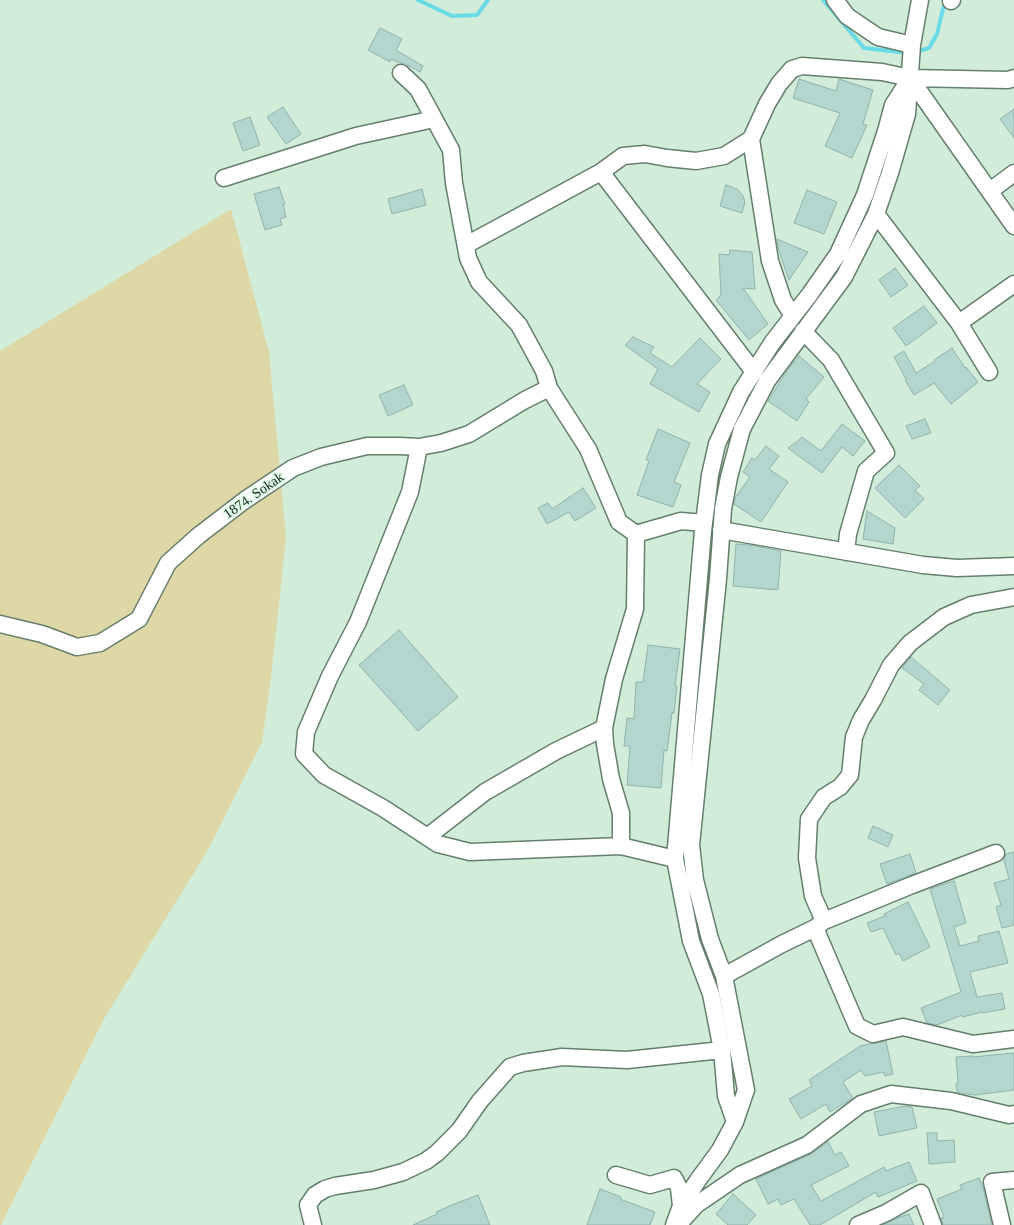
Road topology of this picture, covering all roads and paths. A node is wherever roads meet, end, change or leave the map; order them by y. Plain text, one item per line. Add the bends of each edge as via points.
1 (835, 0) edge
2 (920, 0) edge
3 (912, 45) junction
4 (401, 72) dead end
5 (910, 78) junction
6 (1014, 78) edge
7 (434, 119) junction
8 (751, 139) junction
9 (601, 172) junction
10 (1014, 173) edge
11 (224, 178) dead end
12 (990, 191) junction
13 (876, 214) junction
14 (1014, 226) edge
15 (466, 245) junction
16 (1014, 284) edge
17 (793, 316) junction
18 (959, 323) junction
19 (803, 330) junction
20 (754, 372) junction
21 (989, 372) dead end
22 (549, 388) junction
23 (419, 447) junction
24 (704, 523) junction
25 (721, 530) junction
26 (636, 534) junction
27 (846, 552) junction
28 (1014, 566) edge
29 (1014, 597) edge
30 (0, 624) edge
31 (604, 728) junction
32 (427, 836) junction
33 (621, 846) junction
34 (996, 853) dead end
35 (675, 859) junction
36 (819, 925) junction
37 (724, 976) junction
38 (1014, 1039) edge
39 (722, 1050) junction
40 (1014, 1114) edge
41 (735, 1122) junction
42 (616, 1175) dead end
43 (1014, 1180) edge
44 (681, 1206) junction
45 (313, 1225) edge
46 (674, 1225) edge
47 (678, 1225) edge
48 (858, 1225) edge
49 (932, 1225) edge
50 (1002, 1225) edge

1 - 3 street via 847,16 878,37
2 - 3 street
3 - 5 street
4 - 7 street via 418,89
5 - 6 street
5 - 8 street via 882,72 802,66 792,69 767,104
5 - 12 street
5 - 13 street via 906,114
5 - 17 street via 892,105 865,194 838,254
7 - 11 street via 356,136
7 - 15 street via 451,150
8 - 9 street via 724,156 696,161 645,154 622,156
8 - 17 street via 770,261 783,300
9 - 15 street
9 - 20 street
10 - 12 street
12 - 14 street
13 - 18 street
13 - 19 street via 844,277
15 - 22 street via 478,282 519,326 544,371
16 - 18 street
17 - 20 street
18 - 21 street
19 - 25 street via 767,381 742,429 729,477
19 - 27 street via 831,360 886,453 866,472
20 - 24 street via 717,444
22 - 23 street, 1874. Sokak via 469,434
22 - 26 street via 588,449 618,522
23 - 30 street, 1874. Sokak via 367,446 321,457 293,468 198,536 168,563 139,619 100,643 77,647
23 - 32 street via 410,492 358,622 306,732 304,754 324,775
24 - 26 street via 681,521
24 - 35 street
25 - 27 street
25 - 37 street via 691,845 695,880 710,939
26 - 31 street via 635,609 614,679
27 - 28 street via 957,568
29 - 36 street via 971,605 944,617 910,643 891,666 854,737 850,775 840,787 824,797 809,819 807,858
31 - 32 street via 556,750 485,792
31 - 33 street via 611,779 621,813
32 - 33 street via 438,844 470,852
33 - 35 street
34 - 36 street
35 - 39 street via 691,940 711,994
36 - 37 street
36 - 38 street via 857,1026 873,1034 904,1027 973,1044
37 - 41 street via 746,1090
39 - 41 street via 726,1096
39 - 45 street via 627,1060 562,1057 510,1067 459,1131 426,1161 404,1172 335,1186 315,1195 308,1205
40 - 47 street via 951,1101 891,1094 861,1104 806,1145 740,1175 696,1205
41 - 44 street via 720,1150
42 - 44 street via 650,1185 674,1178
43 - 50 street via 992,1182
44 - 46 street
48 - 49 street via 922,1193

